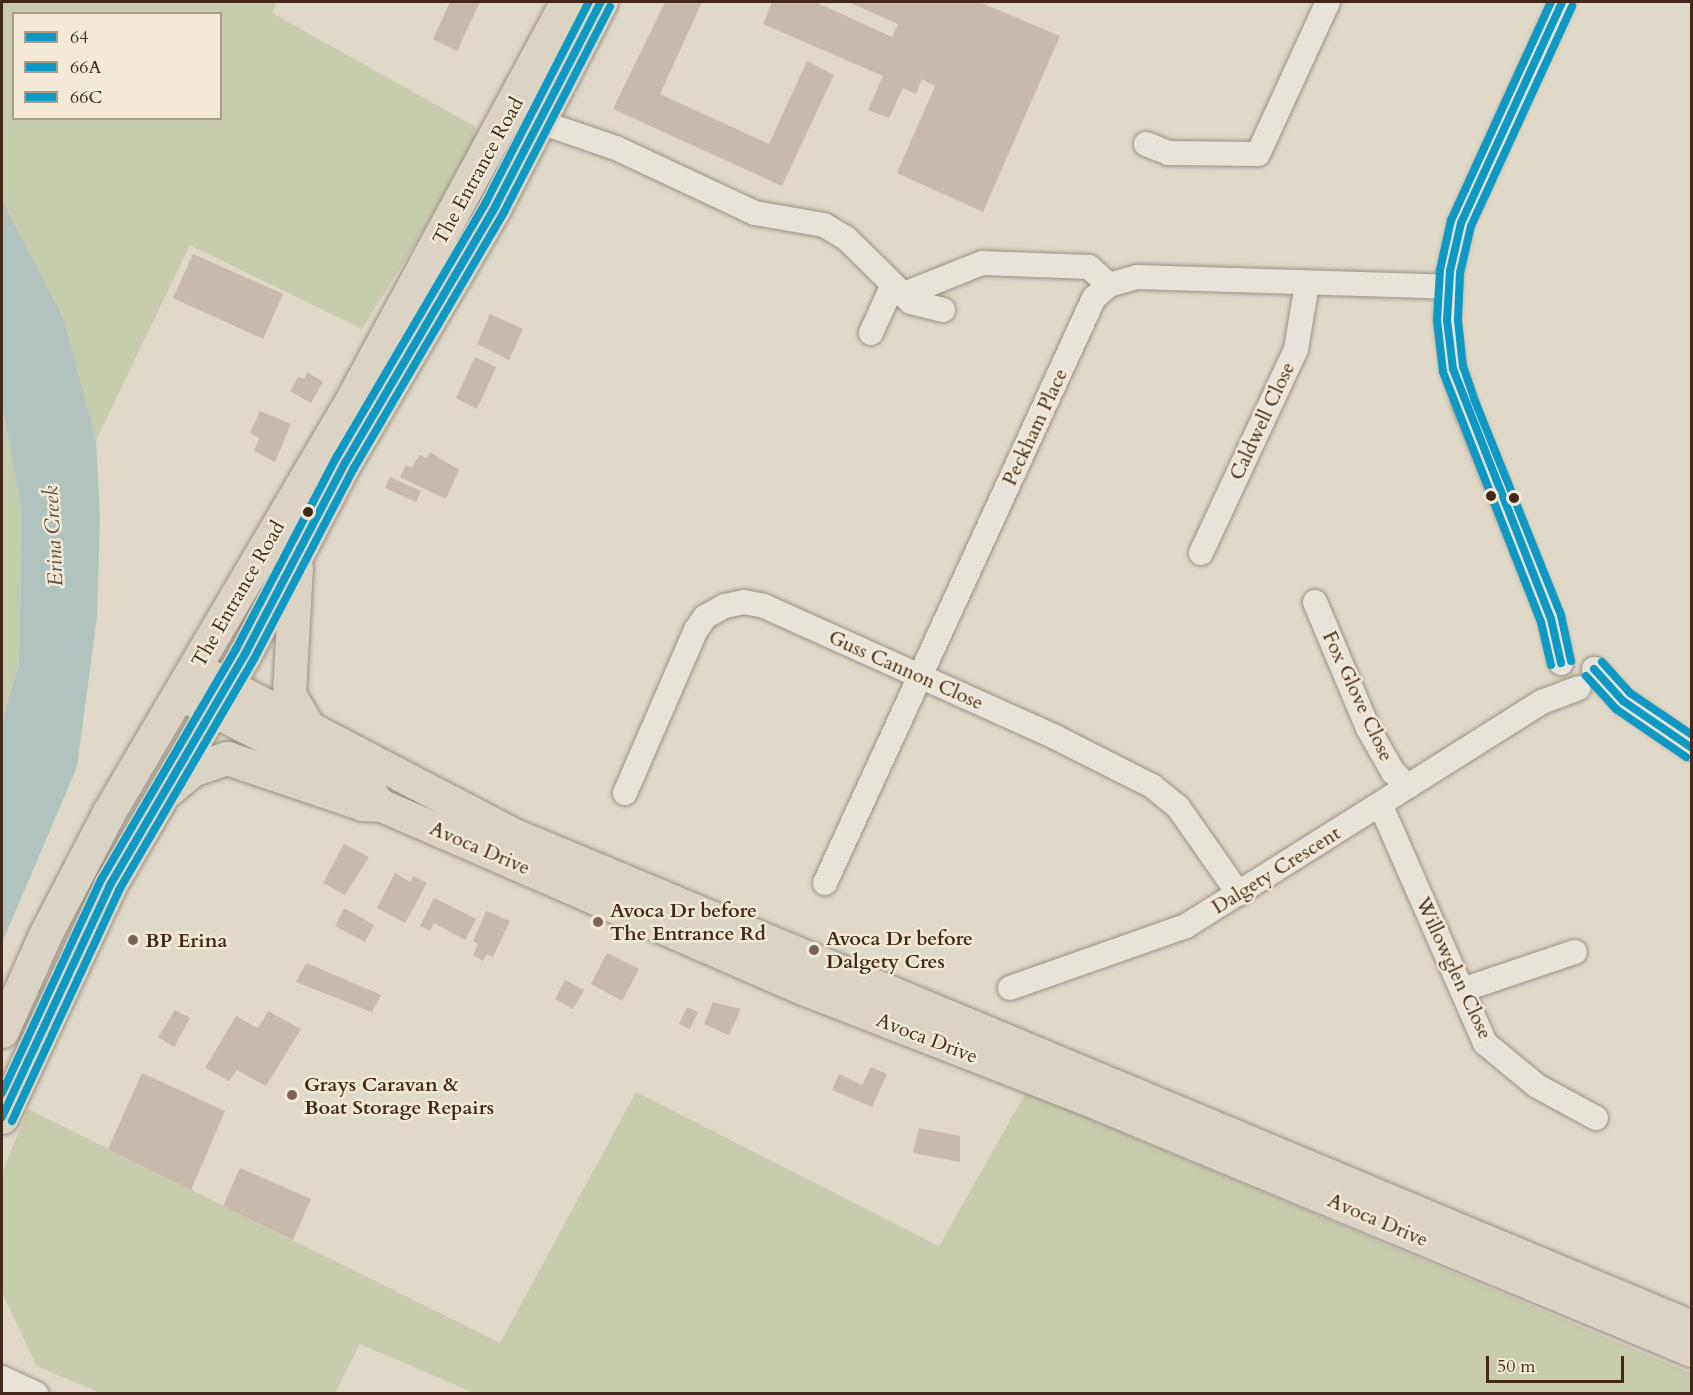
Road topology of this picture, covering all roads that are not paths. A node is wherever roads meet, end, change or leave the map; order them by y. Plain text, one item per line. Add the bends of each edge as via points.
1 (567, 2) edge
2 (602, 2) edge
3 (1328, 2) edge
4 (1562, 2) edge
5 (540, 122) junction
6 (1146, 144) dead end
7 (1308, 284) junction
8 (1109, 285) junction
9 (1449, 287) junction
10 (897, 291) junction
11 (943, 310) dead end
12 (871, 333) dead end
13 (297, 551) junction
14 (1201, 554) dead end
15 (1315, 602) dead end
16 (1565, 663) junction
17 (920, 677) junction
18 (188, 681) junction
19 (1586, 681) junction
20 (219, 698) junction
21 (1524, 713) junction
22 (310, 730) junction
23 (1692, 748) edge
24 (1408, 786) junction
25 (625, 793) dead end
26 (158, 799) junction
27 (380, 805) junction
28 (1381, 806) junction
29 (825, 883) dead end
30 (1239, 894) junction
31 (1575, 952) dead end
32 (1010, 988) dead end
33 (1462, 990) junction
34 (2, 1031) edge
35 (2, 1117) edge
36 (1596, 1118) dead end
37 (1692, 1327) edge
38 (1692, 1351) edge
39 (2, 1378) edge
40 (37, 1394) edge

1 - 18 highway, The Entrance Road via 345,412
2 - 5 highway, The Entrance Road
3 - 6 street via 1258,154 1168,153
4 - 9 street via 1461,223
5 - 10 street via 616,148 755,213 824,225 846,238 877,266
5 - 13 highway, The Entrance Road
7 - 8 street via 1137,277
7 - 9 street
7 - 14 street, Caldwell Close via 1296,349
8 - 10 street via 1089,267 982,262
8 - 17 street, Peckham Place via 1094,298
9 - 16 street via 1447,320 1453,369
10 - 11 street via 911,302
10 - 12 street
13 - 20 highway, The Entrance Road
13 - 22 highway via 289,694
15 - 24 street, Fox Glove Close via 1368,728 1393,772
16 - 19 street via 1567,686
16 - 21 street, Dalgety Crescent via 1552,687
17 - 25 street, Guss Cannon Close via 764,606 744,602 725,606 705,617 696,630
17 - 29 street, Peckham Place
17 - 30 street, Guss Cannon Close via 1103,759 1152,786 1178,807
18 - 20 main road, Avoca Drive
18 - 34 highway, The Entrance Road via 110,812 45,935
19 - 21 street, Dalgety Crescent
19 - 23 street
20 - 22 main road, Avoca Drive
20 - 26 highway, The Entrance Road
20 - 27 main road, Avoca Drive via 369,790
21 - 24 street, Dalgety Crescent
22 - 37 main road, Avoca Drive via 510,832
24 - 28 street, Dalgety Crescent
26 - 27 highway via 192,770 227,758 363,804
26 - 35 highway, The Entrance Road via 110,885
27 - 38 main road, Avoca Drive via 806,990 1109,1109
28 - 30 street, Dalgety Crescent
28 - 33 street, Willowglen Close
30 - 32 street, Dalgety Crescent via 1186,926
31 - 33 street
33 - 36 street, Willowglen Close via 1485,1043 1537,1086
39 - 40 street

